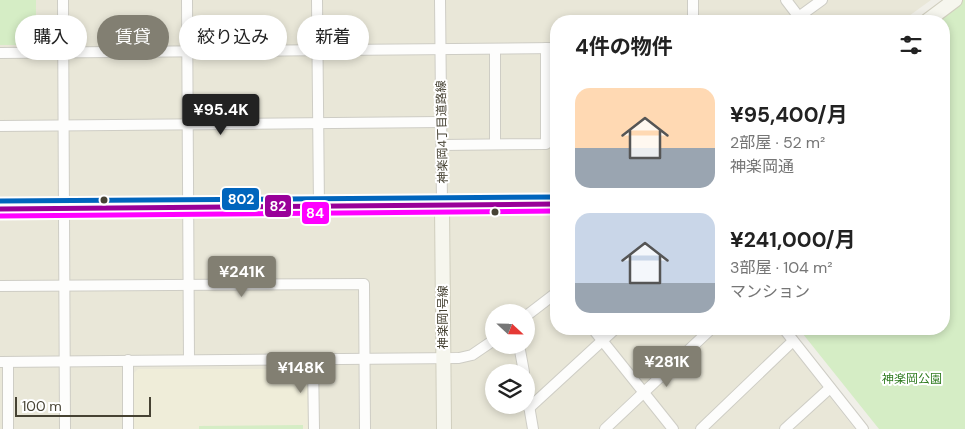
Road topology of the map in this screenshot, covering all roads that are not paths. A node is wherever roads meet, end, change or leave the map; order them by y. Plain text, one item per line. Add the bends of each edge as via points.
1 (63, 0) edge
2 (187, 0) edge
3 (317, 0) edge
4 (440, 0) edge
5 (693, 0) edge
6 (786, 0) edge
7 (822, 0) edge
8 (955, 0) edge
9 (63, 15) edge
10 (187, 15) edge
11 (317, 15) edge
12 (693, 15) edge
13 (795, 15) edge
14 (804, 15) edge
15 (935, 15) edge
16 (550, 48) edge
17 (441, 49) junction
18 (495, 49) junction
19 (369, 50) edge
20 (179, 51) edge
21 (87, 52) edge
22 (0, 53) edge
23 (15, 53) edge
24 (63, 60) edge
25 (186, 60) edge
26 (316, 60) edge
27 (550, 67) edge
28 (442, 122) junction
29 (188, 124) junction
30 (317, 124) junction
31 (0, 126) edge
32 (64, 126) junction
33 (495, 144) junction
34 (442, 145) junction
35 (550, 204) edge
36 (442, 205) junction
37 (189, 207) junction
38 (319, 207) junction
39 (64, 208) junction
40 (0, 209) edge
41 (189, 285) junction
42 (0, 286) edge
43 (66, 286) junction
44 (550, 298) edge
45 (535, 309) edge
46 (598, 335) edge
47 (607, 335) edge
48 (705, 335) edge
49 (789, 335) edge
50 (602, 340) junction
51 (794, 341) junction
52 (485, 346) edge
53 (364, 358) junction
54 (443, 358) junction
55 (313, 359) junction
56 (128, 360) junction
57 (189, 360) junction
58 (64, 361) junction
59 (4, 362) edge
60 (830, 388) junction
61 (644, 392) junction
62 (535, 403) edge
63 (531, 414) edge
64 (862, 428) edge
65 (8, 429) edge
66 (65, 429) edge
67 (128, 429) edge
68 (314, 429) edge
69 (364, 429) edge
70 (444, 429) edge
71 (533, 429) edge
72 (605, 429) edge
73 (673, 429) edge
74 (702, 429) edge
75 (785, 429) edge

1 - 9 street
2 - 10 street
3 - 11 street
4 - 17 street, 神楽岡4丁目道路線
5 - 12 street
6 - 13 street
7 - 14 street
8 - 15 street
16 - 18 street
17 - 18 street
17 - 19 street
17 - 28 street, 神楽岡4丁目道路線
18 - 33 street
20 - 21 street
22 - 23 street
24 - 32 street
25 - 29 street
26 - 30 street
27 - 33 street via 546,144
28 - 30 street
28 - 34 street, 神楽岡4丁目道路線
29 - 30 street
29 - 32 street
29 - 37 street
30 - 38 street
31 - 32 street
32 - 39 street
33 - 34 street
34 - 36 street, 神楽岡4丁目道路線
35 - 36 street
36 - 38 street
36 - 54 street, 神楽岡1号線
37 - 38 street
37 - 39 street
37 - 41 street
39 - 40 street
39 - 43 street
41 - 43 street
41 - 53 street via 364,284
41 - 57 street
42 - 43 street
43 - 58 street
44 - 45 street
46 - 50 street
47 - 50 street
48 - 61 street
49 - 51 street
50 - 61 street
50 - 62 street
51 - 60 street
51 - 74 street
52 - 54 street via 466,358
53 - 54 street
53 - 55 street
53 - 69 street
54 - 70 street, 神楽岡1号線
55 - 57 street
55 - 68 street
56 - 57 street
56 - 58 street
56 - 67 street
58 - 59 street
58 - 66 street
59 - 65 street
60 - 64 street
60 - 75 street
61 - 72 street
61 - 73 street
63 - 71 street

